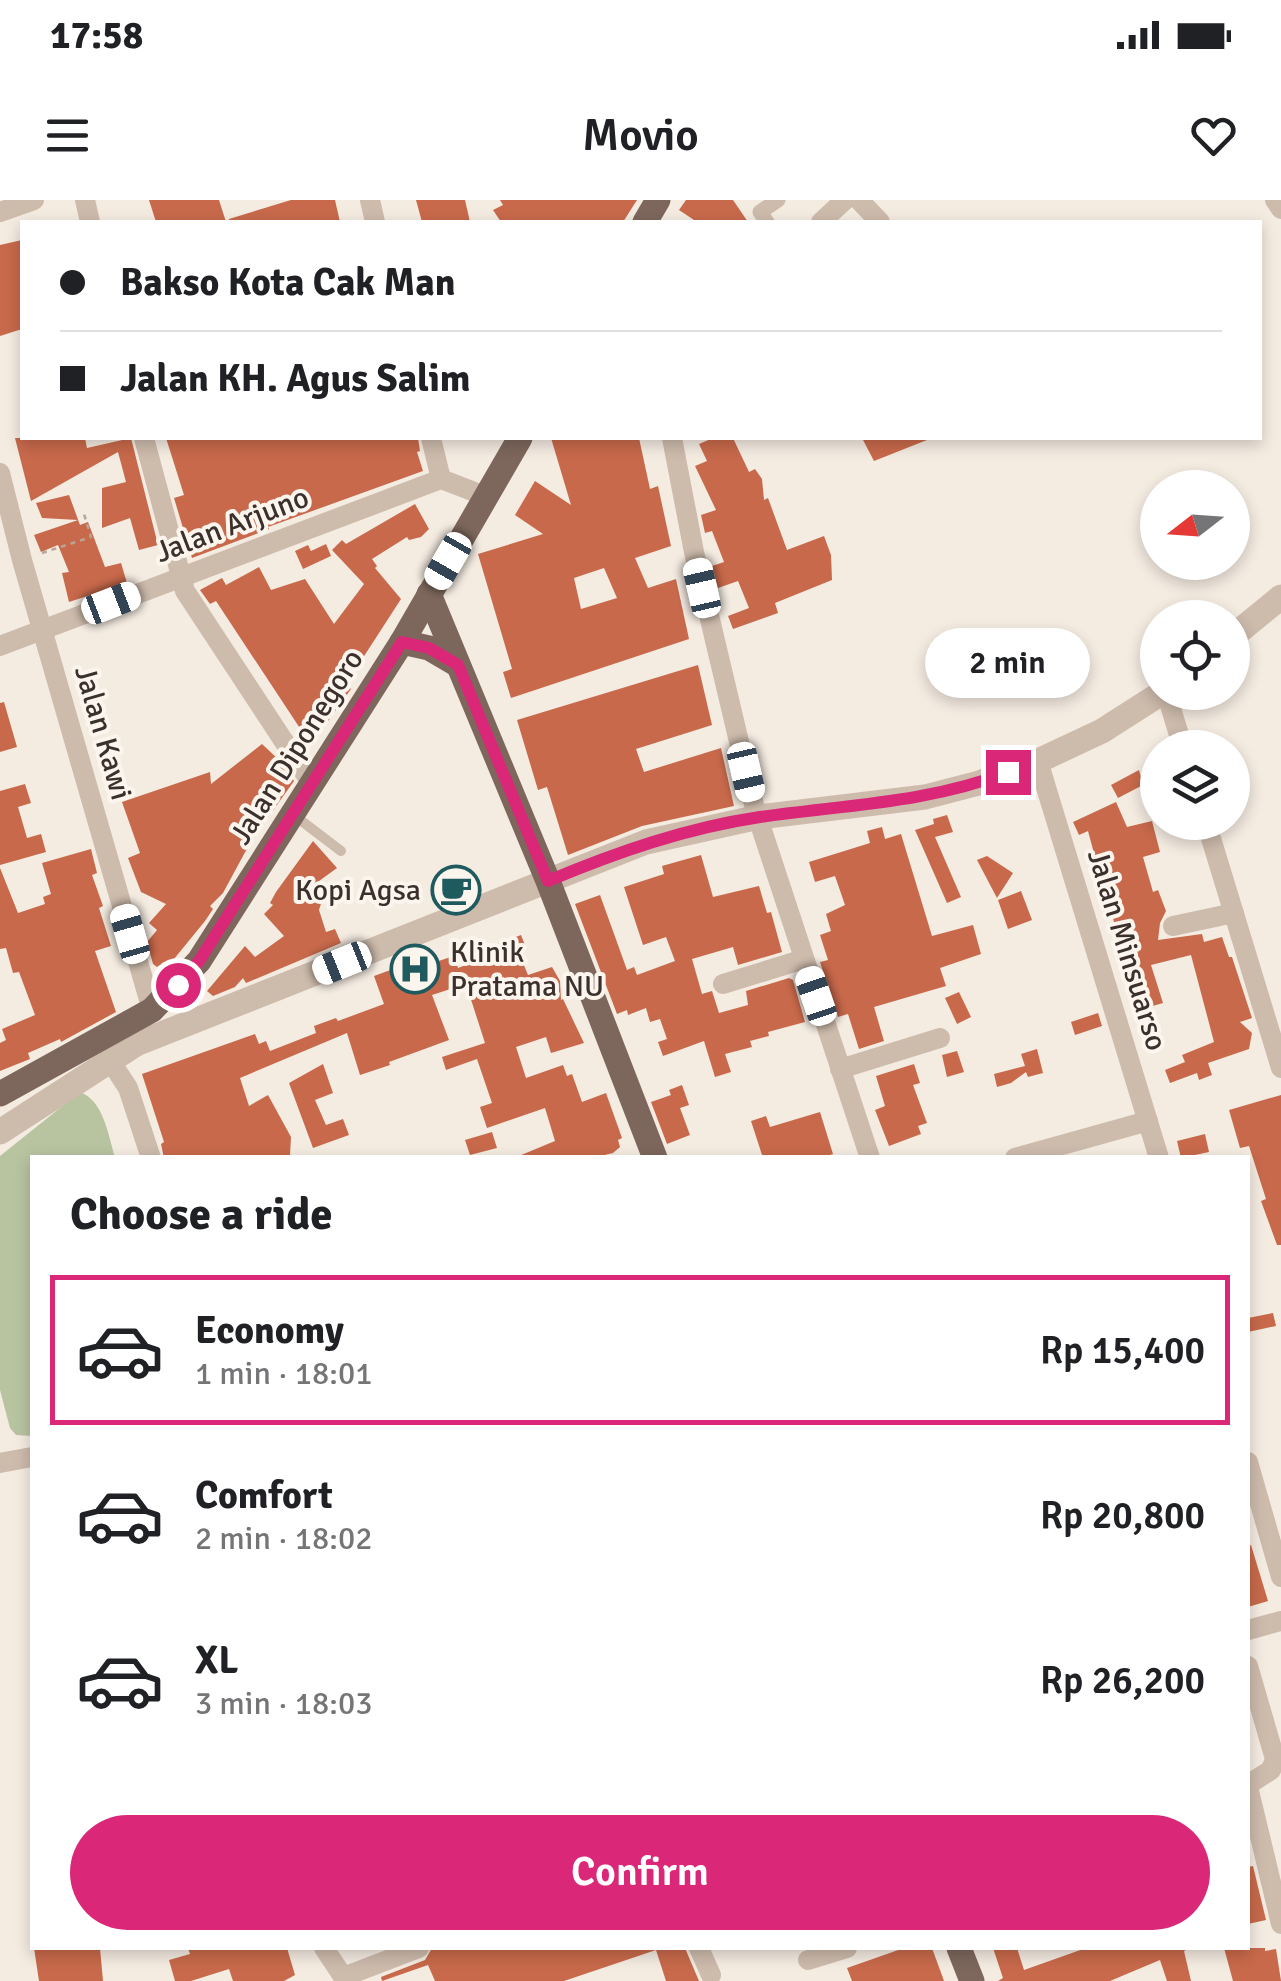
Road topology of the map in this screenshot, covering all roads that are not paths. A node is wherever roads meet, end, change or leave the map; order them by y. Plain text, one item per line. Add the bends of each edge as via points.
1 (34, 200) edge
2 (778, 200) edge
3 (1276, 200) edge
4 (1281, 209) edge
5 (866, 210) edge
6 (0, 212) edge
7 (766, 220) edge
8 (828, 220) edge
9 (145, 440) edge
10 (431, 440) edge
11 (519, 440) edge
12 (672, 440) edge
13 (0, 472) edge
14 (441, 479) junction
15 (485, 496) junction
16 (180, 577) junction
17 (429, 594) junction
18 (1281, 597) edge
19 (1250, 622) edge
20 (42, 629) junction
21 (402, 642) junction
22 (0, 646) edge
23 (458, 665) junction
24 (1140, 707) edge
25 (1038, 761) junction
26 (312, 784) junction
27 (294, 815) junction
28 (759, 817) junction
29 (1212, 840) edge
30 (342, 851) dead end
31 (548, 881) junction
32 (1234, 913) junction
33 (1173, 926) dead end
34 (804, 960) junction
35 (723, 984) dead end
36 (1272, 1003) edge
37 (152, 1010) junction
38 (940, 1038) dead end
39 (94, 1060) junction
40 (1281, 1068) edge
41 (840, 1069) junction
42 (0, 1094) edge
43 (1148, 1121) junction
44 (0, 1132) edge
45 (150, 1155) edge
46 (654, 1155) edge
47 (869, 1155) edge
48 (1027, 1155) edge
49 (1157, 1155) edge
50 (30, 1458) edge
51 (0, 1463) edge
52 (1250, 1469) edge
53 (1281, 1576) edge
54 (1281, 1620) edge
55 (1250, 1629) edge
56 (1250, 1673) edge
57 (1250, 1783) edge
58 (1250, 1794) edge
59 (1281, 1924) edge
60 (325, 1950) edge
61 (414, 1950) edge
62 (700, 1950) edge
63 (840, 1950) edge
64 (960, 1950) edge
65 (808, 1960) dead end
66 (711, 1975) dead end
67 (344, 1979) edge
68 (972, 1981) edge

1 - 6 street
2 - 7 street via 760,212
3 - 4 street
5 - 8 street
9 - 16 street
10 - 14 street
11 - 15 main road, Jalan Diponegoro
12 - 28 street
13 - 20 street, Jalan Kawi
14 - 15 street
14 - 16 street, Jalan Arjuno
15 - 17 main road, Jalan Diponegoro
16 - 20 street, Jalan Arjuno
16 - 26 street
17 - 21 main road, Jalan Diponegoro
17 - 23 main road
18 - 19 street
20 - 22 street, Jalan Arjuno
20 - 37 street, Jalan Kawi
21 - 23 main road
21 - 26 main road, Jalan Diponegoro
23 - 31 main road
24 - 25 street
25 - 28 street via 925,797
25 - 43 street, Jalan Minsuarso
26 - 27 main road, Jalan Diponegoro
27 - 30 lane
27 - 37 main road, Jalan Diponegoro via 199,961
28 - 31 street via 646,842
28 - 34 street
29 - 32 street
31 - 39 street
31 - 46 main road
32 - 33 street
32 - 36 street
34 - 35 street
34 - 41 street
36 - 40 street
37 - 39 main road, Jalan Diponegoro via 115,1031
38 - 41 street
39 - 42 main road, Jalan Diponegoro
39 - 44 street
39 - 45 street via 128,1088
41 - 47 street
43 - 48 street
43 - 49 street, Jalan Minsuarso
50 - 51 street
52 - 53 street
54 - 55 street
56 - 57 street via 1275,1759 1271,1770
58 - 59 street
60 - 67 street
61 - 67 street
62 - 66 street
63 - 65 street
64 - 68 main road

